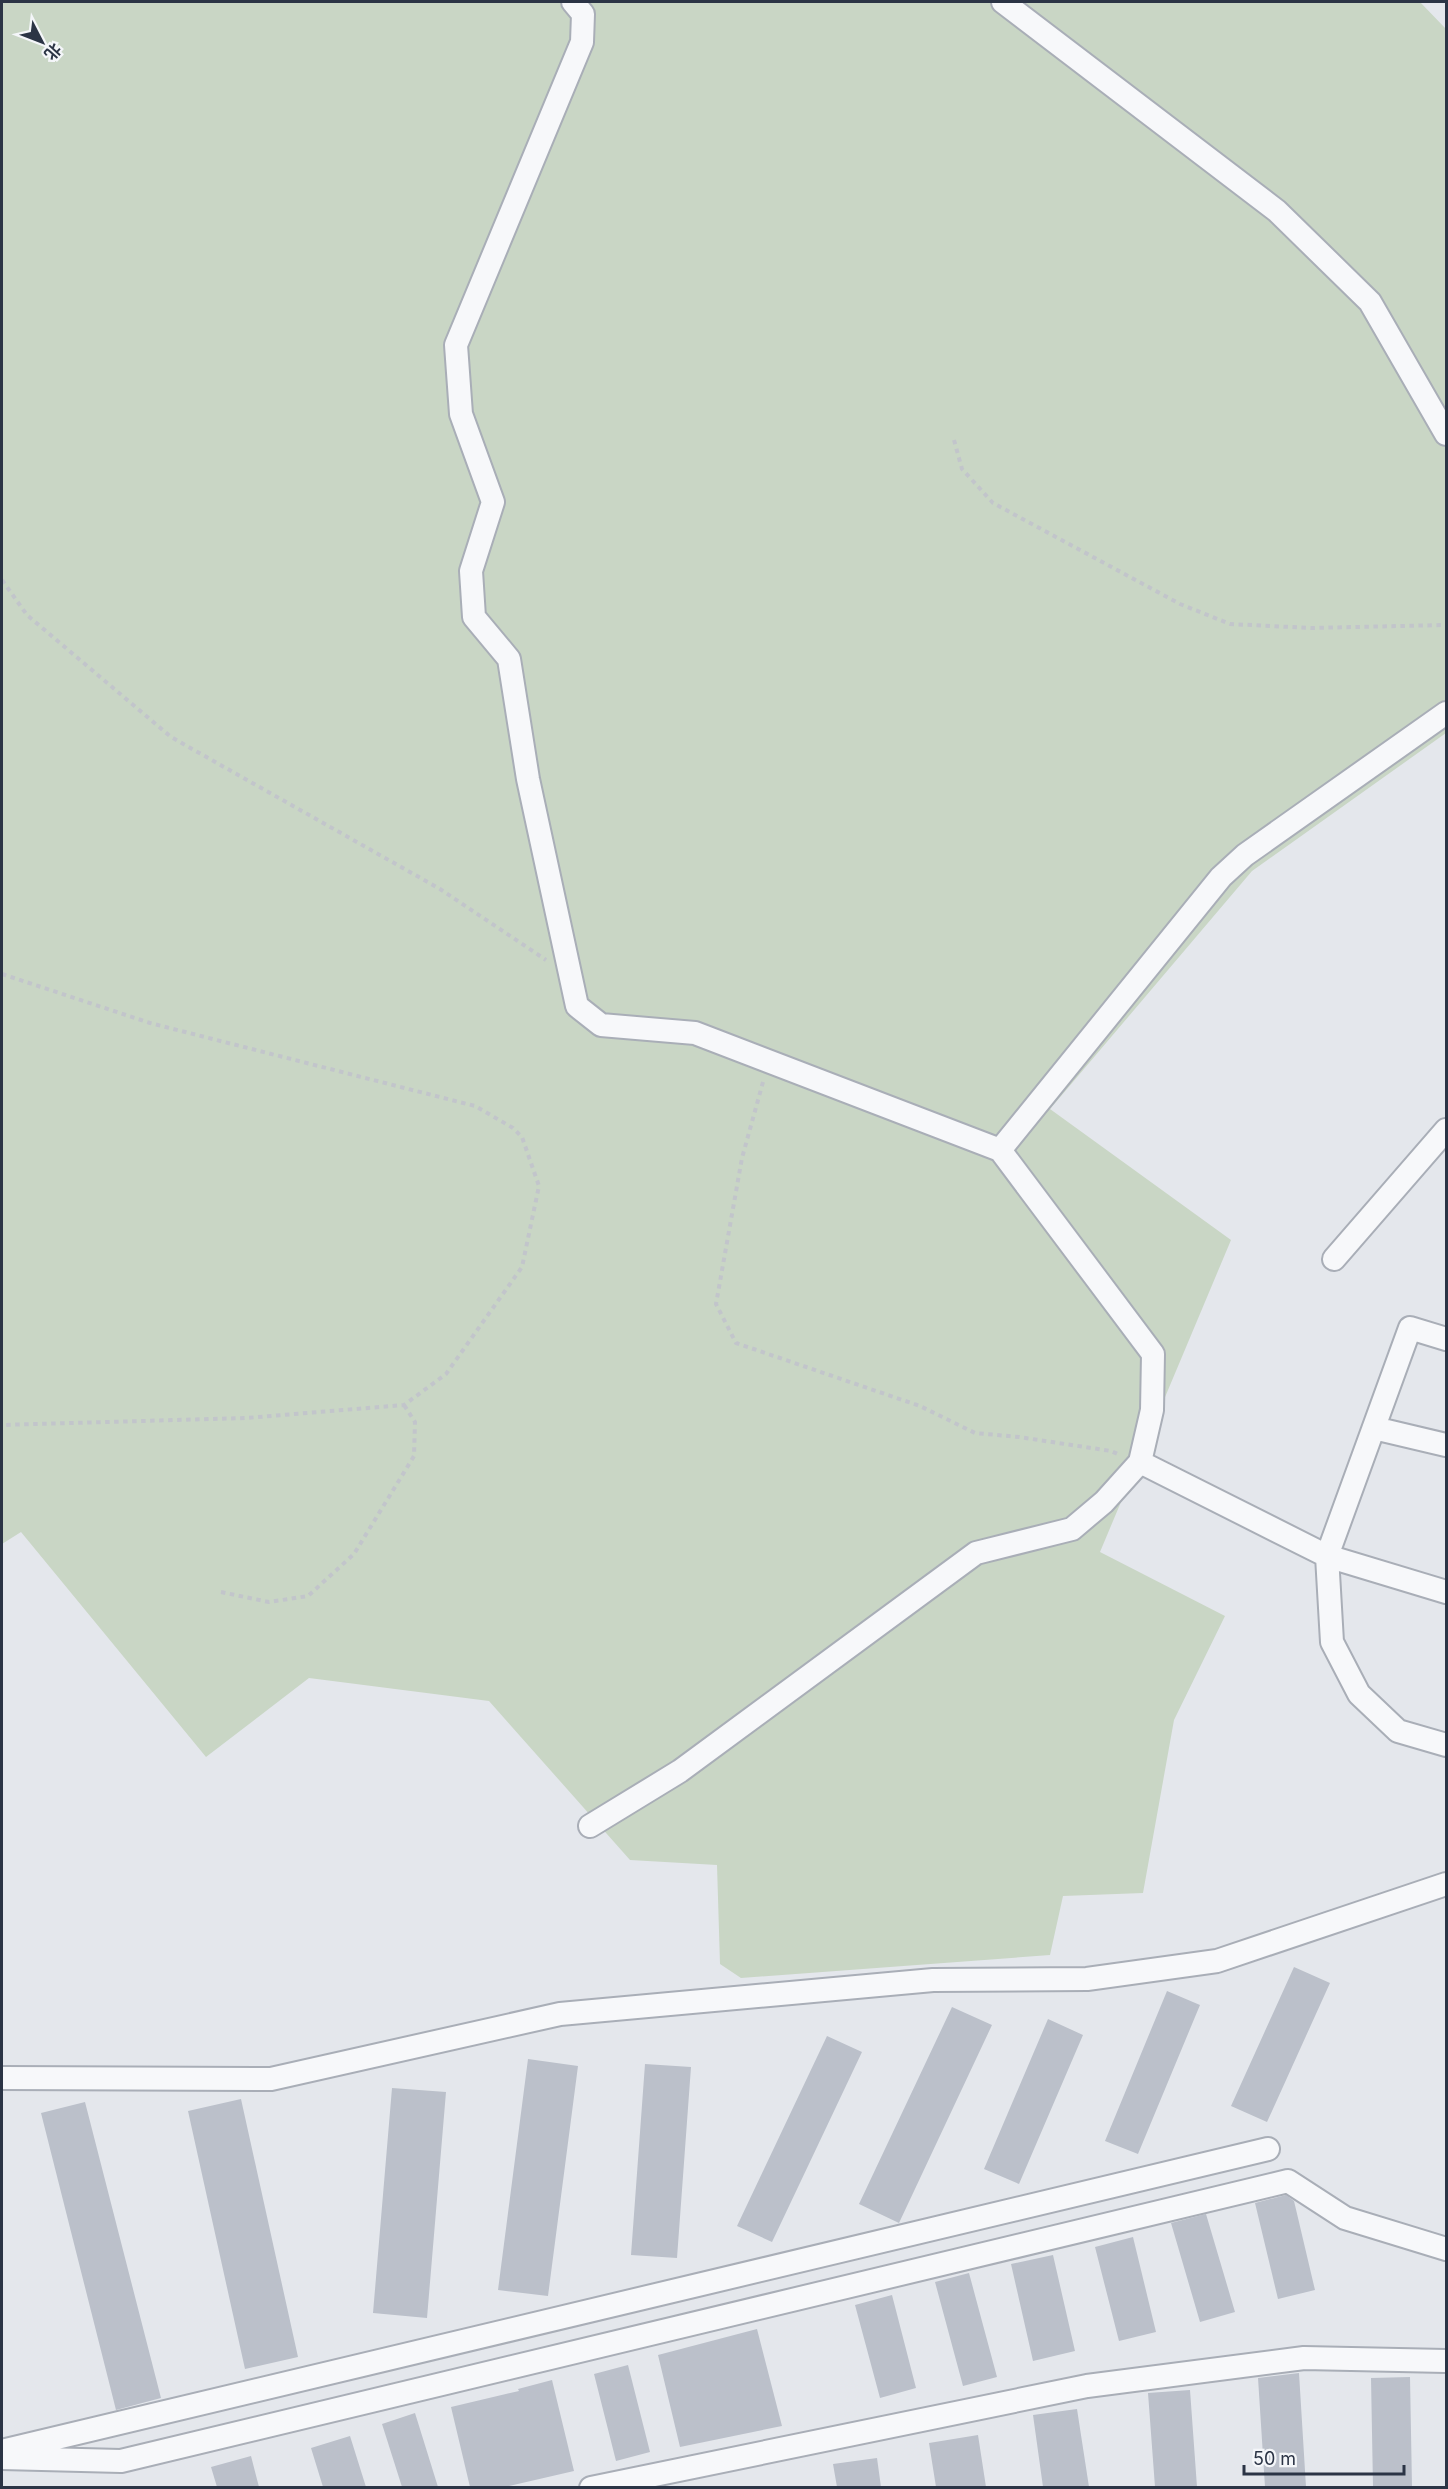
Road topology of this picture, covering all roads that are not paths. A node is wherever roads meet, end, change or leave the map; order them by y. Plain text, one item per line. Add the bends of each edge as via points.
1 (573, 2) edge
2 (1003, 2) edge
3 (1446, 434) edge
4 (1446, 713) edge
5 (1446, 1130) edge
6 (1000, 1150) junction
7 (1334, 1259) dead end
8 (1446, 1339) edge
9 (1374, 1428) junction
10 (1446, 1445) edge
11 (1140, 1462) junction
12 (1327, 1556) junction
13 (1446, 1592) edge
14 (1446, 1745) edge
15 (590, 1826) dead end
16 (1446, 1884) edge
17 (2, 2078) edge
18 (1268, 2149) dead end
19 (1446, 2249) edge
20 (1446, 2361) edge
21 (2, 2451) edge
22 (2, 2458) edge
23 (591, 2487) edge

1 - 6 street via 583,14 582,42 456,345 460,414 493,502 471,571 474,617 509,659 528,779 577,1006 601,1025 695,1033
2 - 3 street via 1277,211 1370,302
4 - 6 street via 1245,855 1221,877
5 - 7 street
6 - 11 street via 1153,1354 1152,1410
8 - 9 street via 1410,1328
9 - 10 street
9 - 12 street
11 - 12 street
11 - 15 street via 1104,1503 1072,1529 976,1553 680,1771
12 - 13 street
12 - 14 street via 1332,1642 1359,1694 1398,1731
16 - 17 street via 1217,1961 1099,1977 933,1980 560,2014 271,2079
18 - 21 street
19 - 22 street via 1345,2218 1288,2181 122,2461
20 - 23 street via 1304,2358 1087,2386

